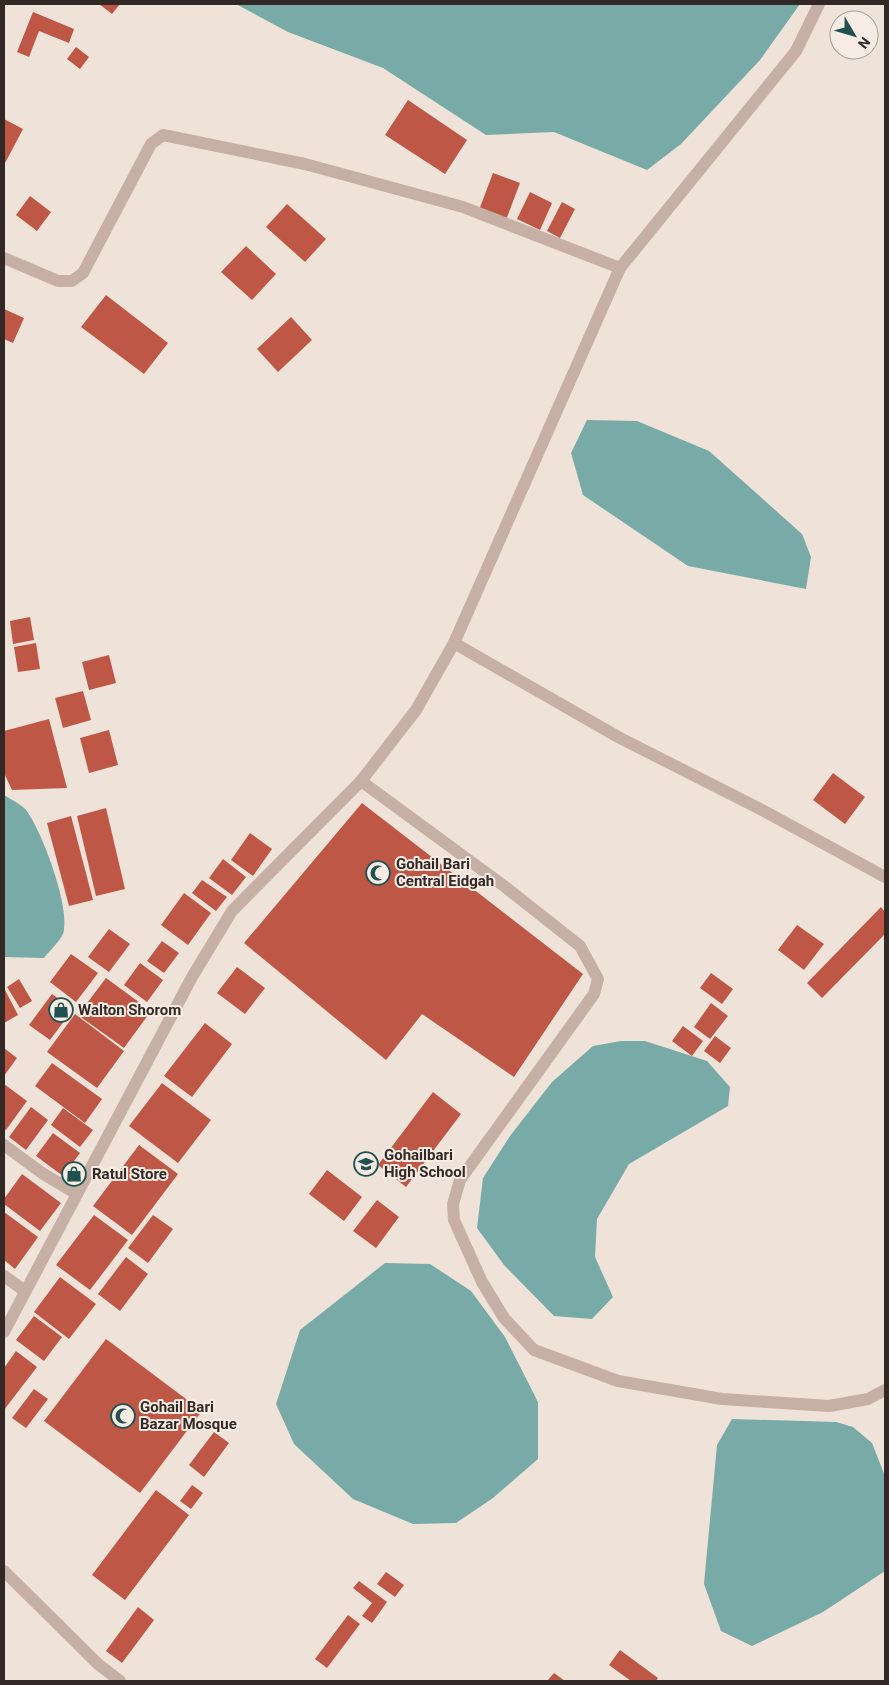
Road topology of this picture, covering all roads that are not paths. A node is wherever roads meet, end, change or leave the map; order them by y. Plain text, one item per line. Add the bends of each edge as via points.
1 (819, 4) edge
2 (4, 258) edge
3 (620, 268) junction
4 (454, 643) junction
5 (361, 780) junction
6 (885, 877) edge
7 (4, 1145) edge
8 (77, 1194) junction
9 (4, 1276) edge
10 (26, 1291) junction
11 (4, 1332) edge
12 (885, 1390) edge
13 (4, 1572) edge
14 (120, 1681) edge

1 - 3 street via 796,51
2 - 3 street via 58,281 72,281 83,273 151,144 163,135 305,164 464,207
3 - 4 street
4 - 5 street via 416,710
4 - 6 street via 620,738
5 - 8 street via 232,911 192,977
5 - 12 street via 580,946 598,979 594,994 460,1180 453,1204 454,1220 482,1282 504,1318 534,1350 618,1380 722,1399 829,1406 868,1399
7 - 8 street
8 - 10 street
9 - 10 street
10 - 11 street
13 - 14 street via 98,1664

